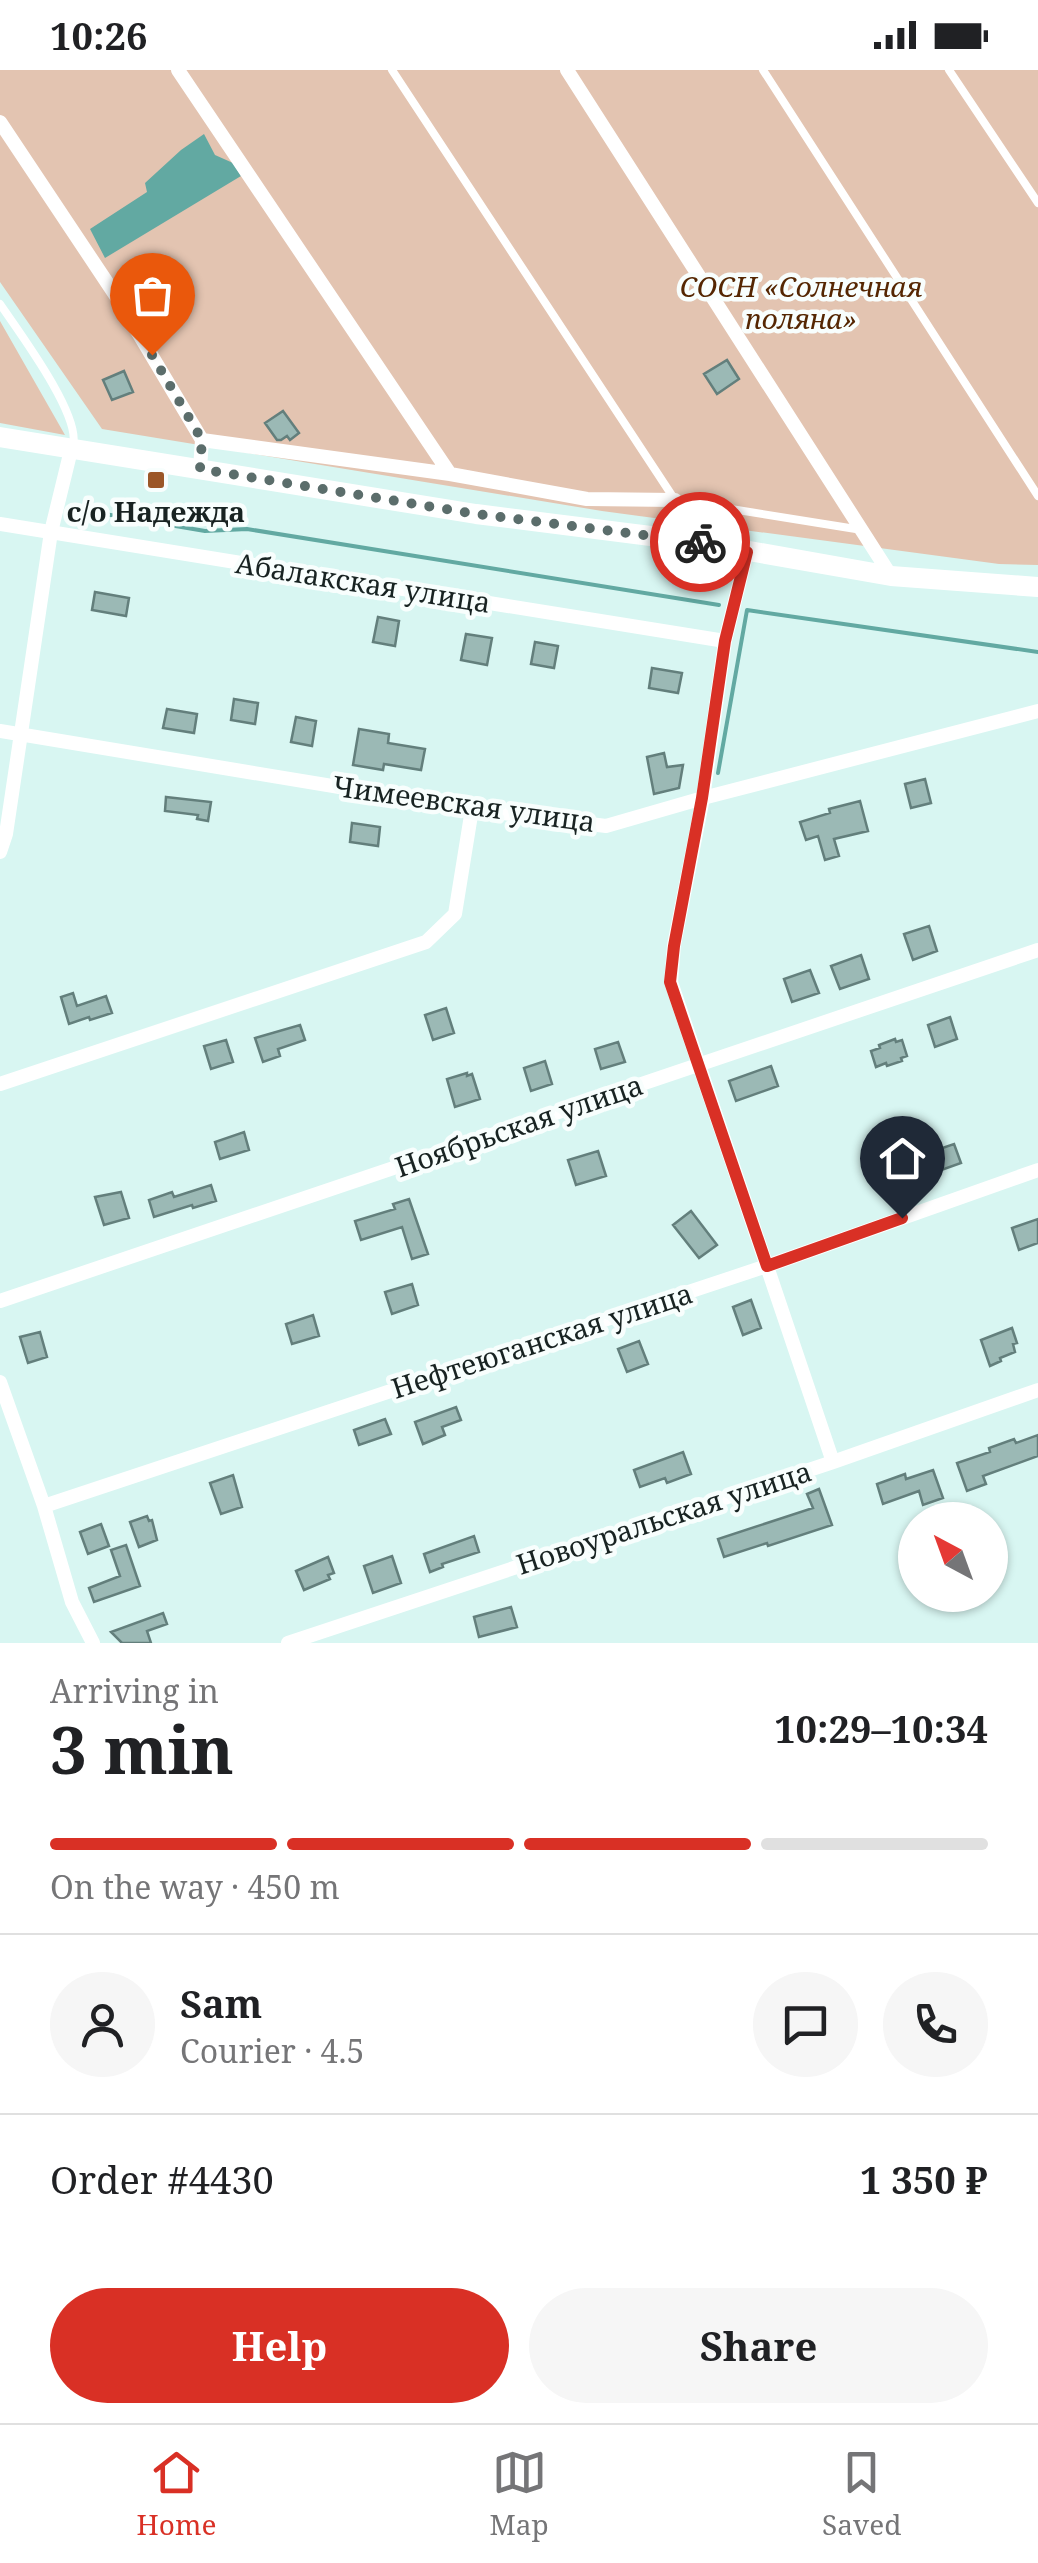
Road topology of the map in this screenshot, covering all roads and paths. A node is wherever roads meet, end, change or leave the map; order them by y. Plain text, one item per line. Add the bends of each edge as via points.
1 (178, 70) edge
2 (392, 70) edge
3 (567, 70) edge
4 (763, 70) edge
5 (949, 70) edge
6 (0, 122) edge
7 (1038, 203) edge
8 (0, 304) edge
9 (0, 437) edge
10 (202, 440) junction
11 (72, 450) junction
12 (200, 469) junction
13 (450, 474) junction
14 (1038, 496) edge
15 (675, 500) junction
16 (0, 524) edge
17 (862, 530) junction
18 (51, 532) junction
19 (747, 552) junction
20 (891, 576) junction
21 (1038, 587) edge
22 (725, 641) junction
23 (1038, 711) edge
24 (0, 731) edge
25 (21, 735) junction
26 (702, 798) junction
27 (472, 809) junction
28 (0, 852) edge
29 (1038, 950) edge
30 (698, 1065) junction
31 (0, 1084) edge
32 (1038, 1170) edge
33 (767, 1266) junction
34 (0, 1302) edge
35 (0, 1382) edge
36 (1038, 1390) edge
37 (833, 1462) junction
38 (44, 1506) junction
39 (93, 1643) edge
40 (288, 1643) edge

1 - 13 street
2 - 15 lane
3 - 17 street
4 - 14 lane
5 - 7 lane
6 - 10 street
8 - 11 lane via 71,419
9 - 11 street
10 - 12 street
10 - 13 street
11 - 12 street
11 - 18 street
12 - 19 street
13 - 15 street via 587,499
15 - 17 lane
16 - 18 street, Абалакская улица
17 - 20 street
18 - 22 street, Абалакская улица
18 - 25 street
19 - 20 street
19 - 22 street
20 - 21 street
22 - 26 street
23 - 26 street, Чимеевская улица
24 - 25 street, Чимеевская улица
25 - 27 street, Чимеевская улица
25 - 28 street
26 - 27 street, Чимеевская улица via 606,826
26 - 30 street via 670,982
27 - 31 street via 455,914 426,942
29 - 30 street, Ноябрьская улица
30 - 33 street
30 - 34 street, Ноябрьская улица
32 - 33 street, Нефтеюганская улица
33 - 37 street
33 - 38 street, Нефтеюганская улица
35 - 38 street
36 - 37 street, Новоуральская улица
37 - 40 street, Новоуральская улица
38 - 39 street via 72,1602

